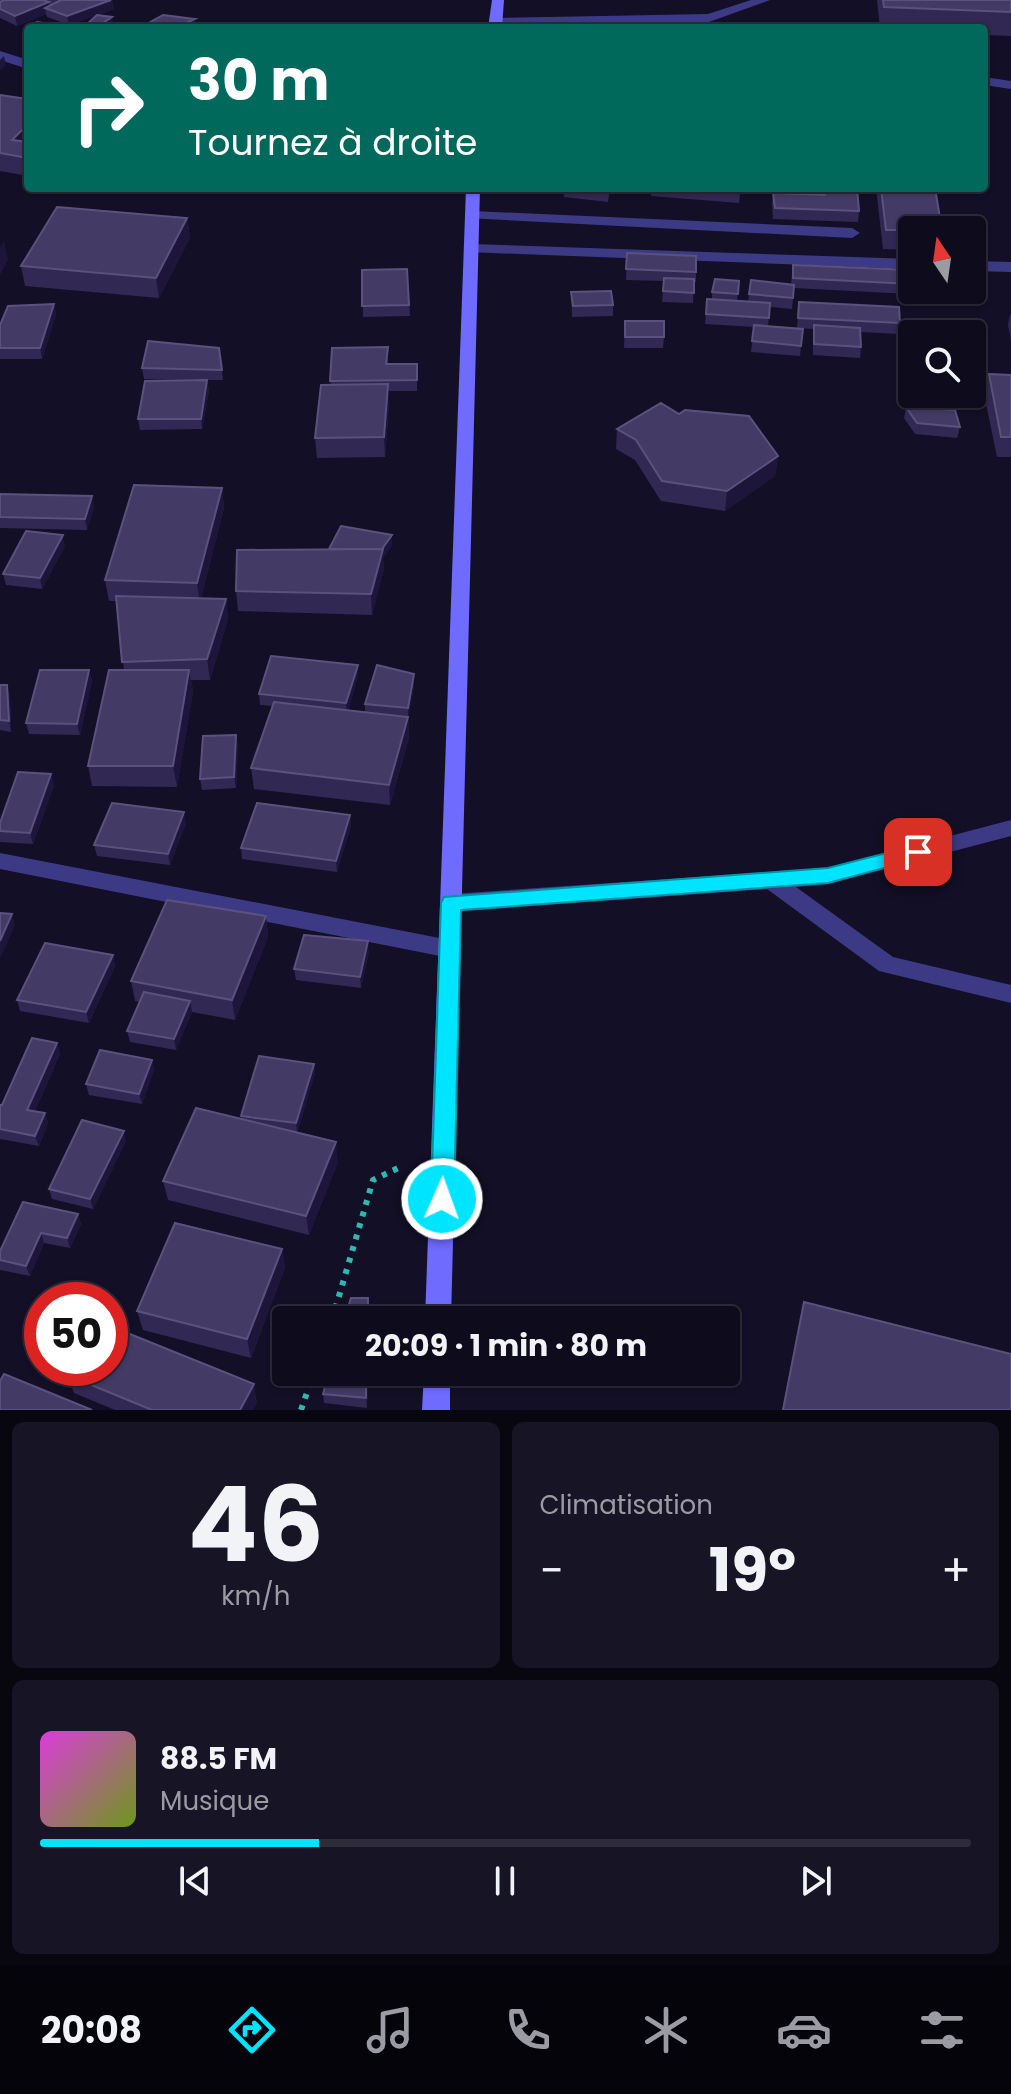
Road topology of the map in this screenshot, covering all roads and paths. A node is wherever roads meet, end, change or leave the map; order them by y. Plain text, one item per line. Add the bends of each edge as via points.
1 (498, 0) edge
2 (764, 0) edge
3 (495, 24) edge
4 (526, 24) edge
5 (0, 55) edge
6 (24, 64) edge
7 (988, 82) edge
8 (1011, 85) edge
9 (473, 192) edge
10 (472, 215) junction
11 (852, 233) dead end
12 (471, 249) junction
13 (898, 264) edge
14 (986, 266) edge
15 (1011, 267) edge
16 (1010, 827) edge
17 (0, 861) edge
18 (771, 880) junction
19 (451, 903) junction
20 (450, 949) junction
21 (1011, 994) edge
22 (443, 1169) junction
23 (336, 1306) edge
24 (438, 1306) edge
25 (309, 1386) edge
26 (437, 1386) edge
27 (301, 1410) edge
28 (436, 1410) edge

1 - 3 main road
2 - 4 street via 709,18
5 - 6 street
7 - 8 street
9 - 10 main road
10 - 11 street
10 - 12 main road
12 - 13 street
12 - 19 main road
14 - 15 street
16 - 18 street via 828,876
17 - 20 street
18 - 19 street
18 - 21 street via 887,965
19 - 20 main road
20 - 22 main road
22 - 23 path via 397,1168 373,1180
22 - 24 main road
25 - 27 path
26 - 28 main road

